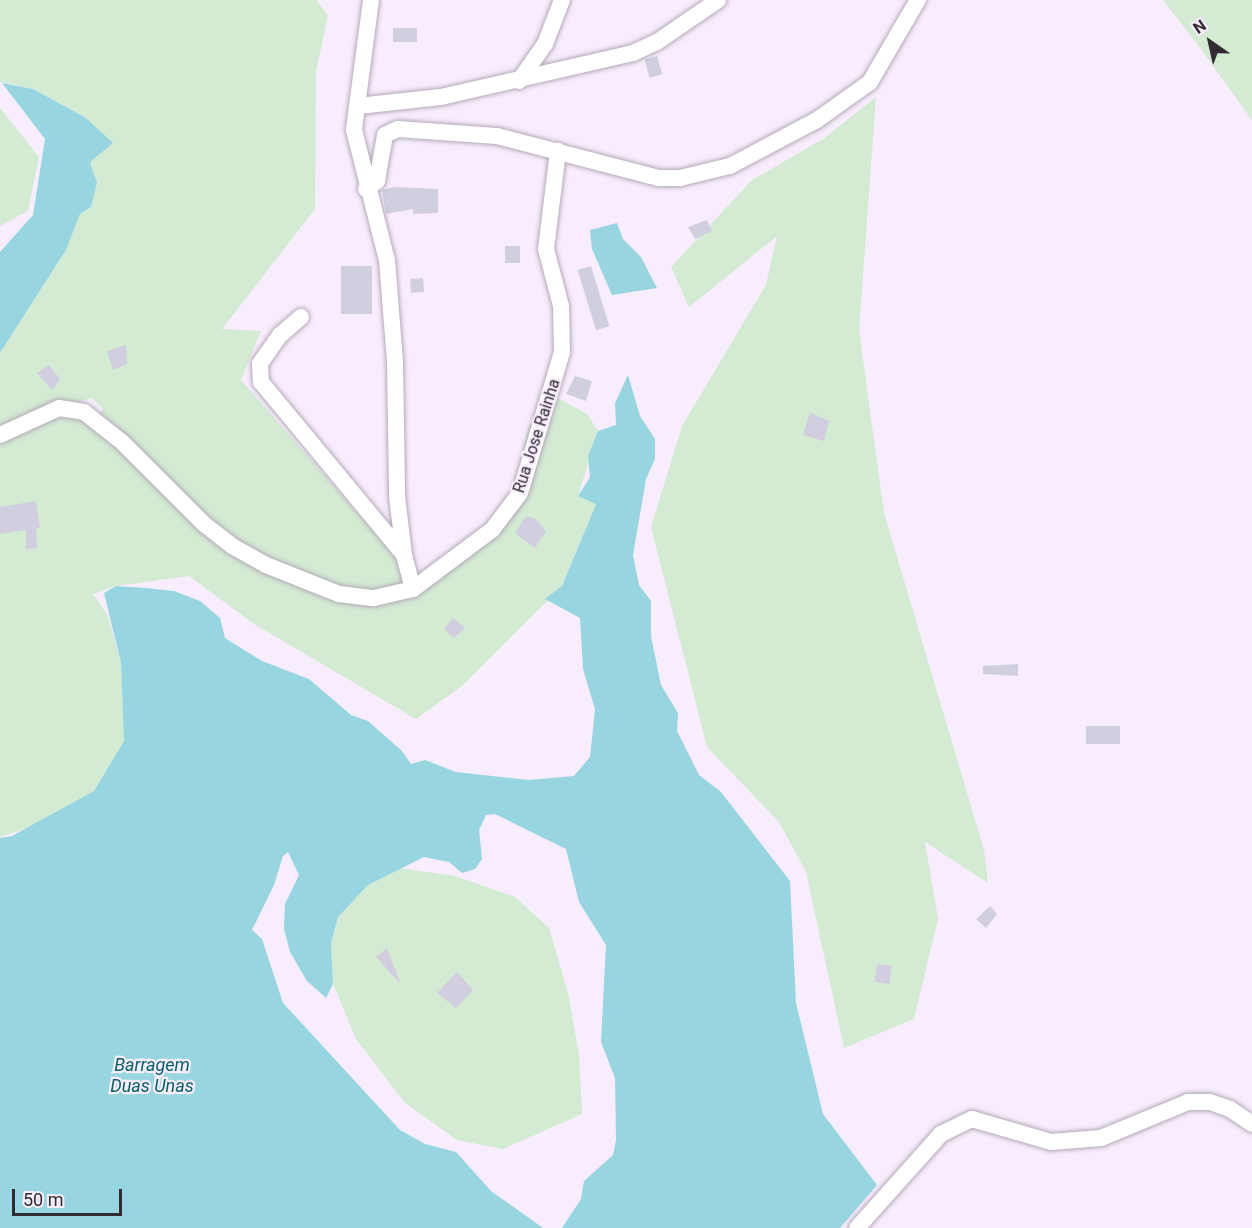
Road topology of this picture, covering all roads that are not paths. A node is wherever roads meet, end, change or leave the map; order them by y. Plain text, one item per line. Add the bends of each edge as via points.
1 (371, 0) edge
2 (562, 0) edge
3 (718, 0) edge
4 (918, 0) edge
5 (519, 81) junction
6 (358, 106) junction
7 (558, 151) junction
8 (366, 189) junction
9 (301, 317) dead end
10 (0, 435) edge
11 (404, 555) junction
12 (413, 589) junction
13 (1252, 1125) edge
14 (857, 1228) edge

1 - 6 street
2 - 5 street via 545,44
3 - 5 street via 657,42 633,53
4 - 7 street via 870,82 817,120 730,166 688,177 658,177
5 - 6 street via 441,98
6 - 8 street via 354,130
7 - 8 street via 496,136 398,129 385,135 377,180
7 - 12 street, Rua Jose Rainha via 546,249 561,306 562,352 520,493 492,530
8 - 11 street via 387,260 395,362 397,496
9 - 11 street via 280,335 260,364 261,382
10 - 12 street, Rua Jose Rainha via 59,408 84,412 122,442 204,524 266,565 339,594 374,598
11 - 12 street
13 - 14 street via 1230,1109 1210,1102 1188,1102 1101,1138 1051,1143 972,1119 941,1134

